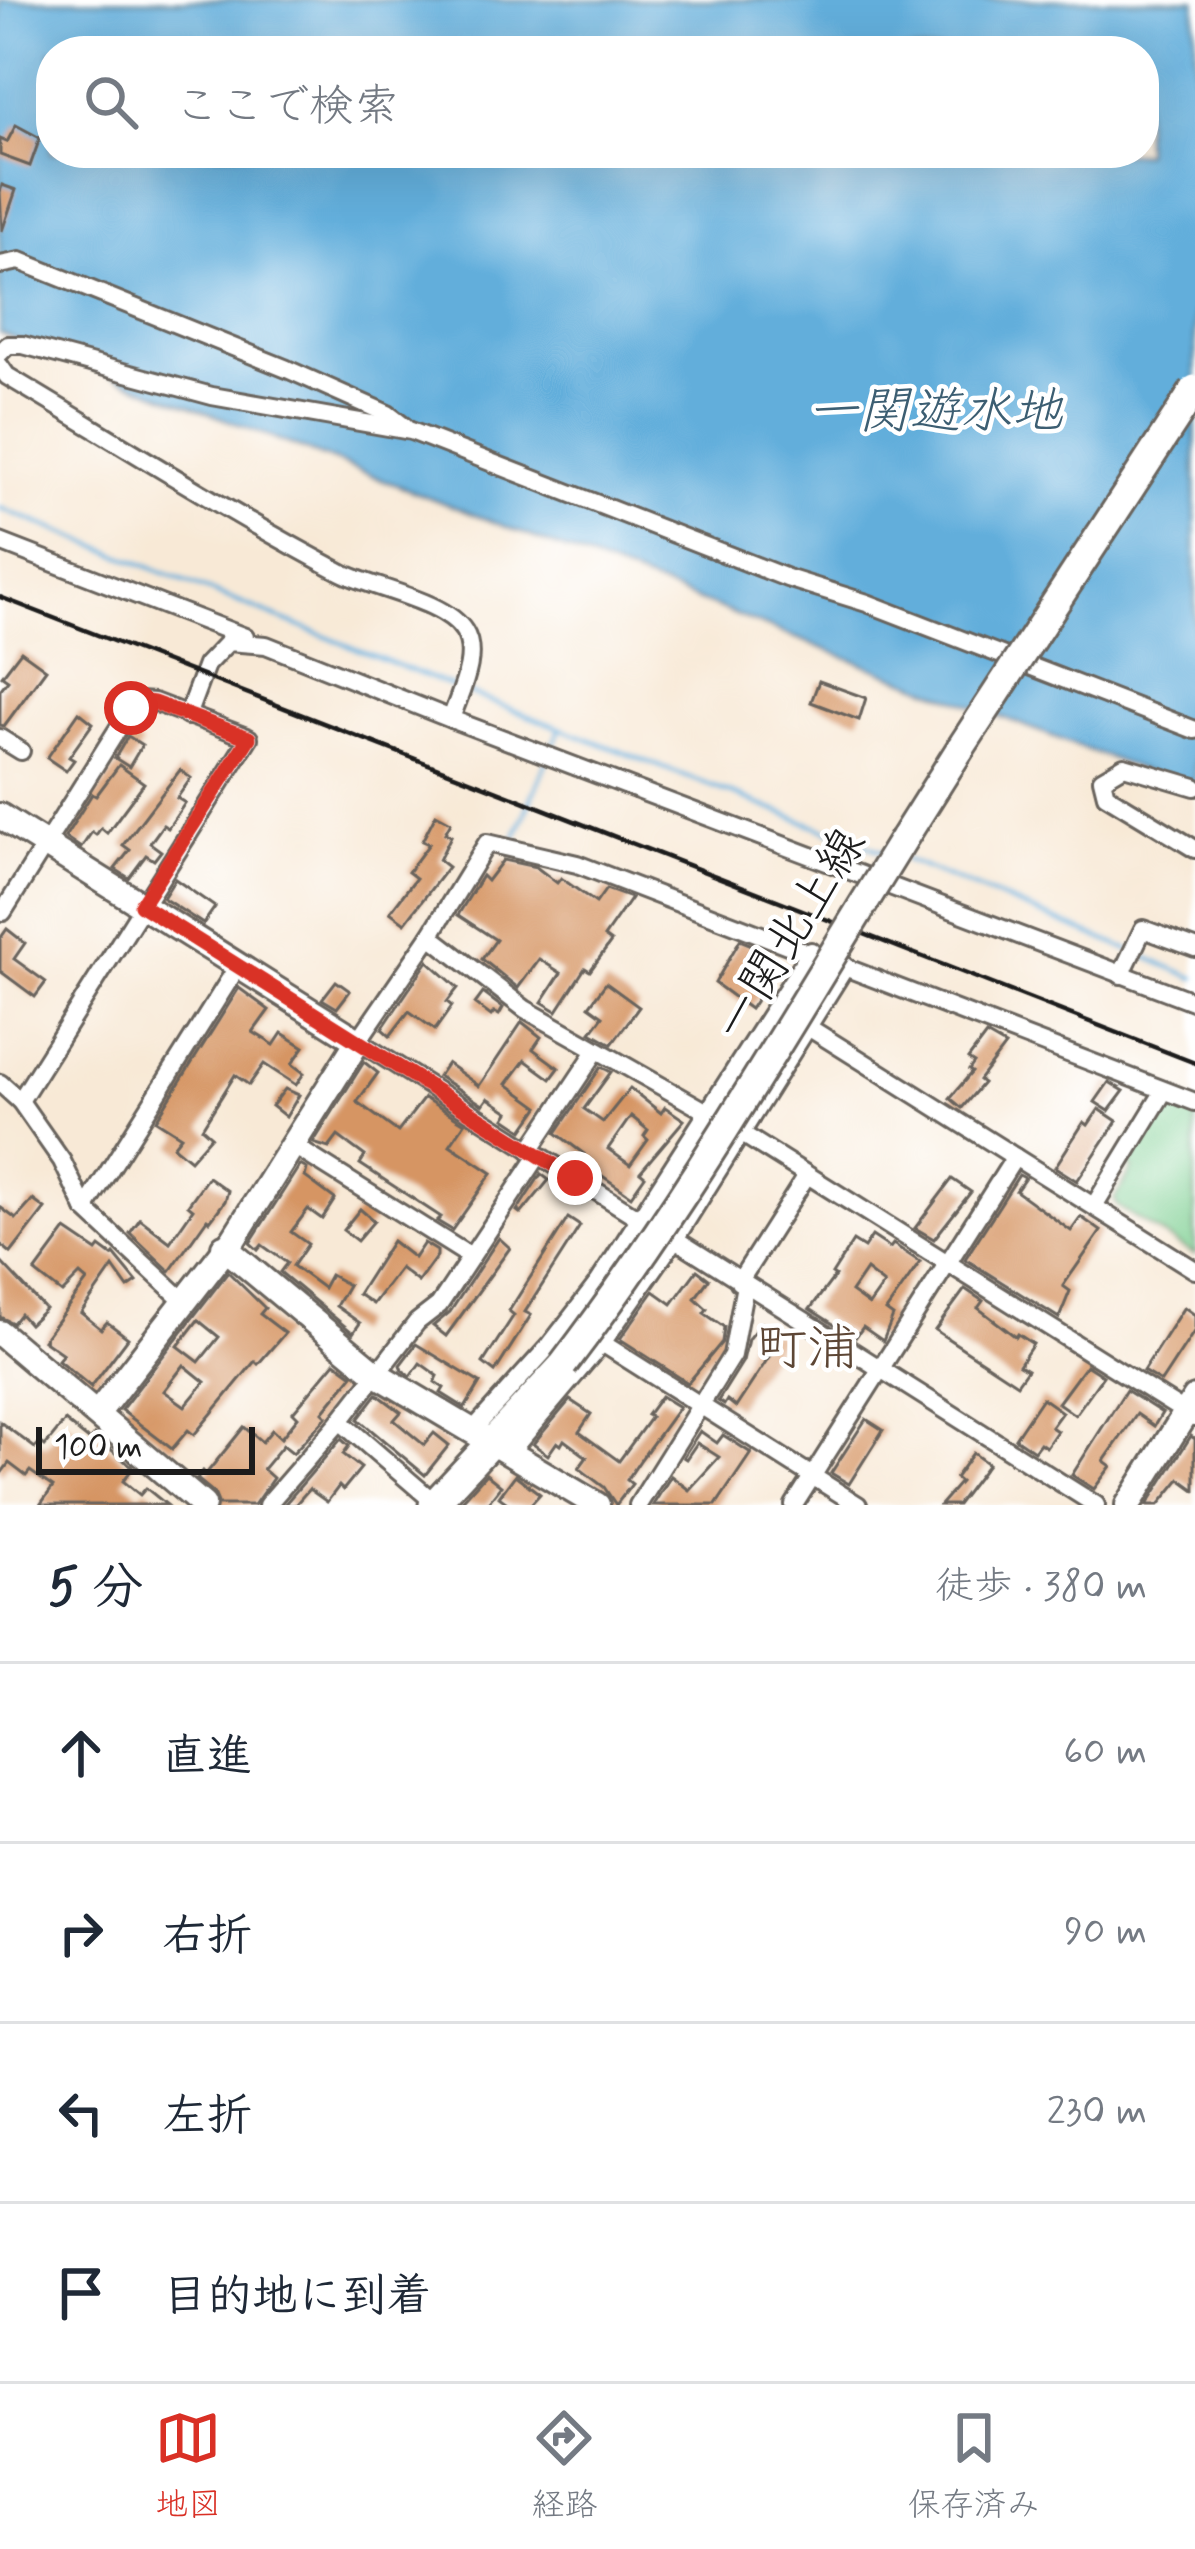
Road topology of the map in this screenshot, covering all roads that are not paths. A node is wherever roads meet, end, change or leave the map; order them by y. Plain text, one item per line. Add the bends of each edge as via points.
1 (0, 265) edge
2 (0, 352) edge
3 (0, 367) edge
4 (1195, 389) edge
5 (411, 431) junction
6 (0, 542) edge
7 (266, 645) junction
8 (453, 712) junction
9 (187, 716) junction
10 (1195, 730) edge
11 (0, 738) edge
12 (21, 751) dead end
13 (1195, 788) edge
14 (0, 816) edge
15 (46, 844) junction
16 (1195, 849) edge
17 (141, 905) junction
18 (1, 914) edge
19 (430, 936) junction
20 (1195, 948) edge
21 (811, 951) junction
22 (238, 965) junction
23 (846, 965) junction
24 (1124, 970) junction
25 (1195, 1002) edge
26 (808, 1027) junction
27 (358, 1041) junction
28 (596, 1051) junction
29 (0, 1083) edge
30 (1164, 1091) junction
31 (20, 1101) junction
32 (1195, 1102) edge
33 (709, 1113) junction
34 (741, 1133) junction
35 (294, 1146) junction
36 (534, 1153) junction
37 (1015, 1157) junction
38 (807, 1175) junction
39 (1094, 1206) junction
40 (85, 1209) junction
41 (642, 1220) junction
42 (675, 1239) junction
43 (224, 1247) junction
44 (471, 1257) junction
45 (946, 1262) junction
46 (1195, 1270) edge
47 (742, 1283) junction
48 (184, 1300) junction
49 (0, 1333) edge
50 (602, 1343) junction
51 (879, 1370) junction
52 (377, 1375) junction
53 (700, 1407) junction
54 (1192, 1410) edge
55 (97, 1414) junction
56 (340, 1421) junction
57 (491, 1442) junction
58 (813, 1476) junction
59 (434, 1504) edge
60 (203, 1505) edge
61 (267, 1505) edge
62 (597, 1505) edge
63 (638, 1505) edge
64 (794, 1505) edge
65 (858, 1505) edge
66 (1096, 1505) edge
67 (1128, 1505) edge

1 - 5 street via 20,261 122,302 368,405
2 - 5 street via 23,345 212,396
3 - 8 street via 345,575 457,623 470,644
4 - 57 main road, 一関北上線, bridge via 608,1306
5 - 10 street
6 - 7 street
7 - 8 street
7 - 9 street via 228,642 218,650
8 - 24 street
9 - 15 street via 154,703 131,708
9 - 17 street via 249,738
11 - 12 street
13 - 16 street via 1124,766 1102,779 1106,795
14 - 15 street
15 - 17 street
15 - 18 street
17 - 22 street
17 - 31 street
19 - 21 street via 487,843 577,864
19 - 27 street
19 - 28 street
20 - 24 street via 1143,929
21 - 23 street
21 - 33 street
22 - 27 street
22 - 40 street
23 - 26 street
23 - 30 street
24 - 25 street
26 - 34 street
26 - 37 street
27 - 35 street
27 - 36 street
28 - 33 street
28 - 36 street
29 - 31 street
30 - 32 street
30 - 39 street
31 - 40 street
33 - 34 street
33 - 41 street
34 - 38 street
34 - 42 street
35 - 43 street
35 - 44 street
36 - 41 street
36 - 44 street
37 - 39 street
37 - 45 street
38 - 45 street
38 - 47 street
39 - 46 street
40 - 48 street
41 - 57 street
42 - 47 street
42 - 50 street
43 - 48 street
43 - 52 street
44 - 52 street
45 - 51 street
45 - 54 street
47 - 51 street
47 - 53 street via 732,1355
48 - 55 street
49 - 55 street
50 - 53 street
50 - 57 street
51 - 58 street
51 - 66 street
52 - 56 street
52 - 57 street
53 - 58 street
53 - 63 street
54 - 67 street
55 - 60 street
56 - 59 street
56 - 61 street
57 - 59 main road, 一関北上線
57 - 62 street
58 - 64 street
58 - 65 street

